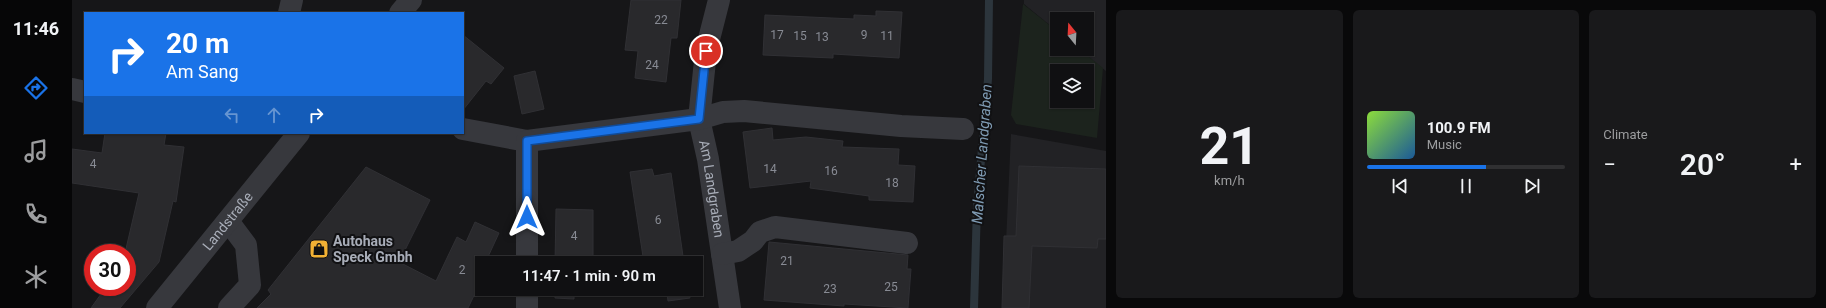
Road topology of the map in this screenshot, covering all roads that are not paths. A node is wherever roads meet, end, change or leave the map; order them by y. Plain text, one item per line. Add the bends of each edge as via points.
1 (292, 0) edge
2 (411, 0) edge
3 (719, 0) edge
4 (289, 12) edge
5 (401, 12) edge
6 (72, 89) edge
7 (84, 92) edge
8 (699, 119) junction
9 (464, 129) edge
10 (963, 129) dead end
11 (298, 134) edge
12 (527, 141) junction
13 (228, 221) junction
14 (907, 243) dead end
15 (722, 254) junction
16 (527, 256) edge
17 (527, 296) edge
18 (156, 308) edge
19 (229, 308) edge
20 (527, 308) edge
21 (730, 308) edge

1 - 4 street
2 - 5 street
3 - 8 street, Am Landgraben via 706,51
6 - 7 street
8 - 10 street via 723,112 744,112
8 - 12 street
8 - 15 street, Am Landgraben via 708,159
9 - 12 street
11 - 13 street, Landstraße
12 - 16 street
13 - 18 street, Landstraße
13 - 19 street via 246,245 250,285
14 - 15 street via 775,227 760,232 753,242 738,251
15 - 21 street, Am Landgraben
17 - 20 street

